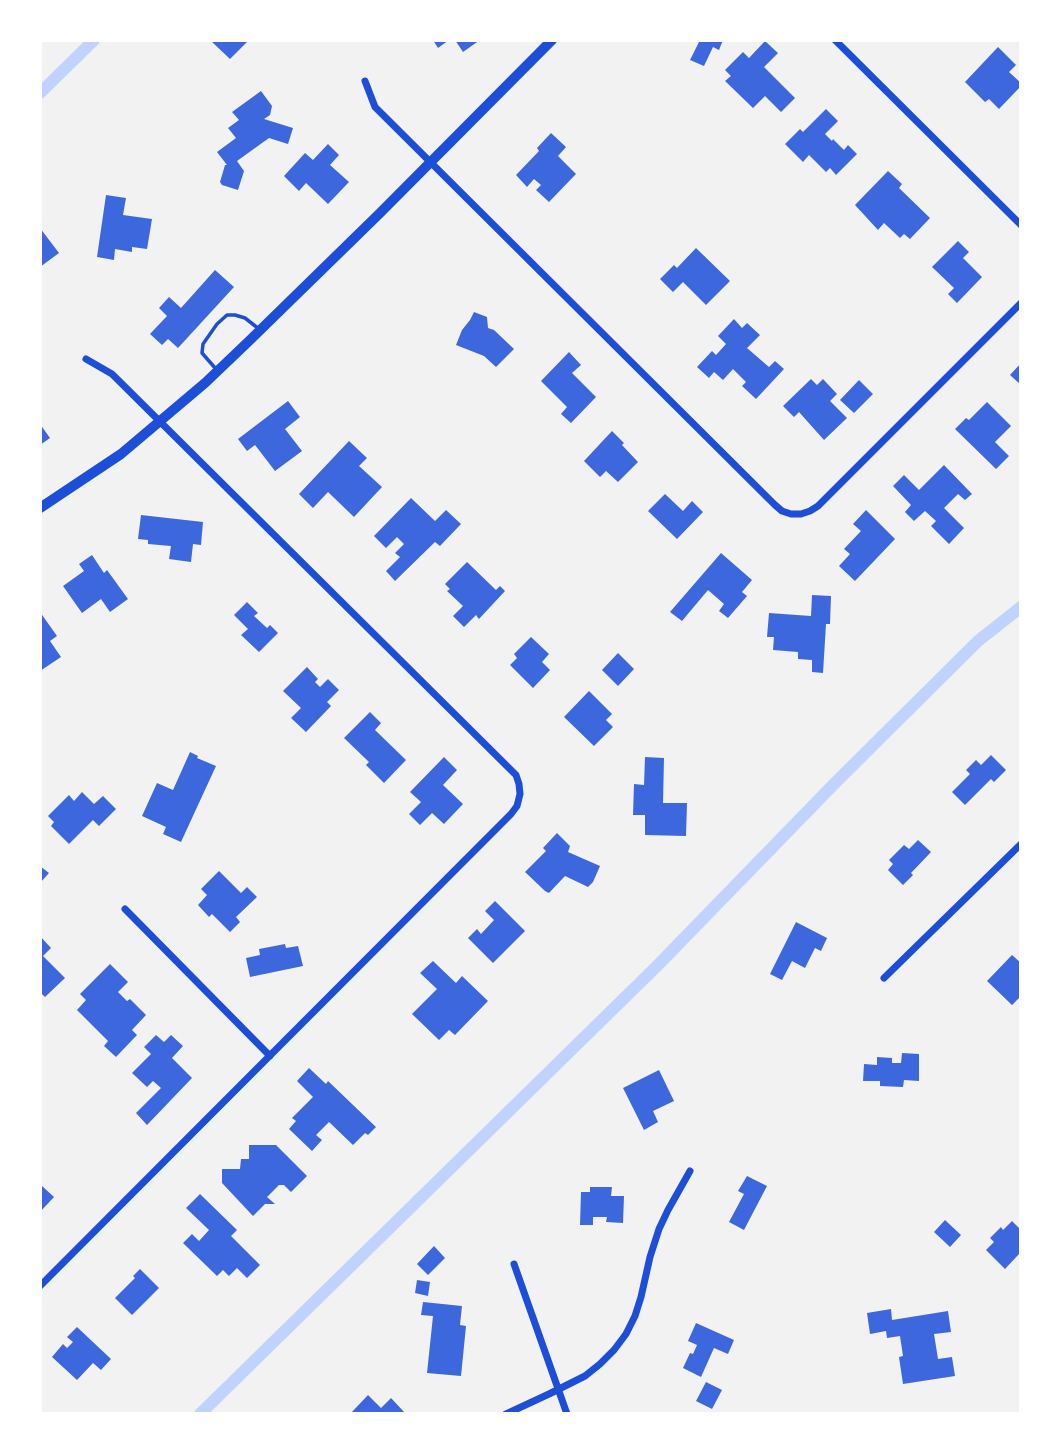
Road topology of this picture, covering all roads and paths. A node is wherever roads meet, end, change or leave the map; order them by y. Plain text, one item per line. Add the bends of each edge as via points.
1 (552, 40) edge
2 (835, 40) edge
3 (365, 81) dead end
4 (429, 162) junction
5 (1021, 225) edge
6 (1021, 303) edge
7 (261, 330) junction
8 (86, 359) dead end
9 (218, 370) junction
10 (160, 421) junction
11 (40, 508) edge
12 (1021, 844) edge
13 (125, 909) dead end
14 (884, 978) dead end
15 (270, 1056) junction
16 (690, 1171) dead end
17 (514, 1264) dead end
18 (40, 1286) edge
19 (558, 1389) junction
20 (506, 1414) edge
21 (567, 1414) edge

1 - 4 street
2 - 5 street
3 - 4 street via 375,107
4 - 6 street via 782,511 798,514 818,506
4 - 7 street
7 - 9 street
7 - 9 lane via 235,315 227,315 217,324 202,353
8 - 10 street via 112,374
9 - 10 street
10 - 11 street via 121,454
10 - 15 street via 516,775 519,784 517,806 511,814
12 - 14 street
13 - 15 street
15 - 18 street
16 - 19 street via 659,1229 626,1334 600,1364
17 - 19 street
19 - 20 street
19 - 21 street

